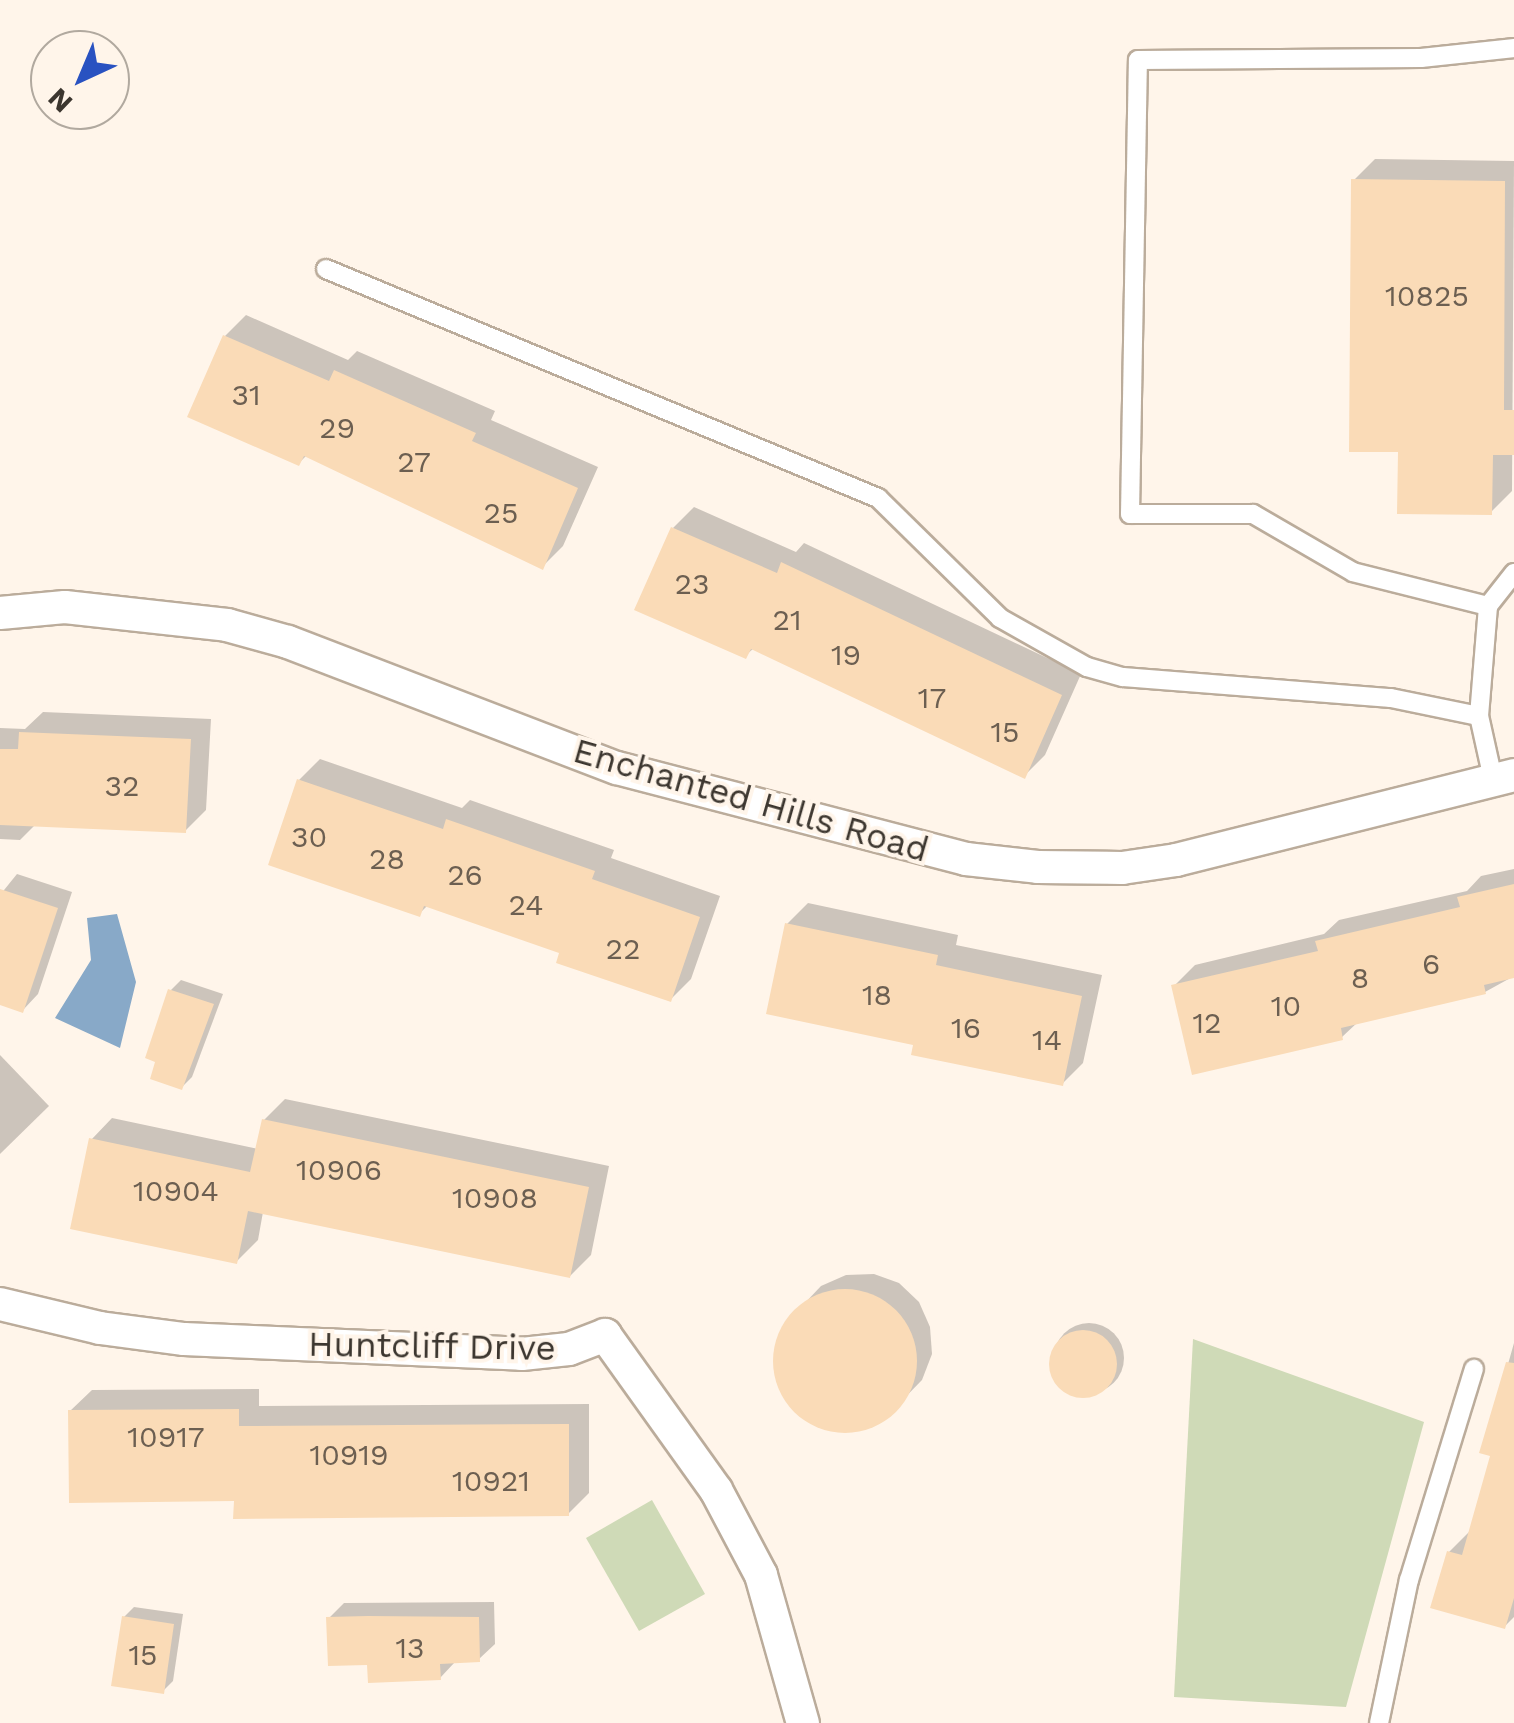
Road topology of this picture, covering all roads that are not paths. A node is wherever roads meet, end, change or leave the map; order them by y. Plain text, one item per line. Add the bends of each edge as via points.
1 (1514, 48) edge
2 (326, 268) dead end
3 (1514, 573) edge
4 (1488, 606) junction
5 (0, 612) edge
6 (1479, 716) junction
7 (1503, 777) edge
8 (0, 1304) edge
9 (1474, 1369) dead end
10 (803, 1723) edge
11 (1379, 1723) edge

1 - 4 lane via 1420,58 1138,60 1130,514 1253,514 1353,572
2 - 6 lane via 878,498 1000,618 1087,666 1123,677 1391,698
3 - 4 lane
4 - 6 lane
5 - 7 street, Enchanted Hills Road via 65,607 227,625 288,642 617,768 966,859 1038,867 1176,860
6 - 7 lane
8 - 10 street, Huntcliff Drive via 100,1328 184,1338 522,1354 569,1350 605,1335 716,1490 761,1575
9 - 11 lane via 1409,1580

